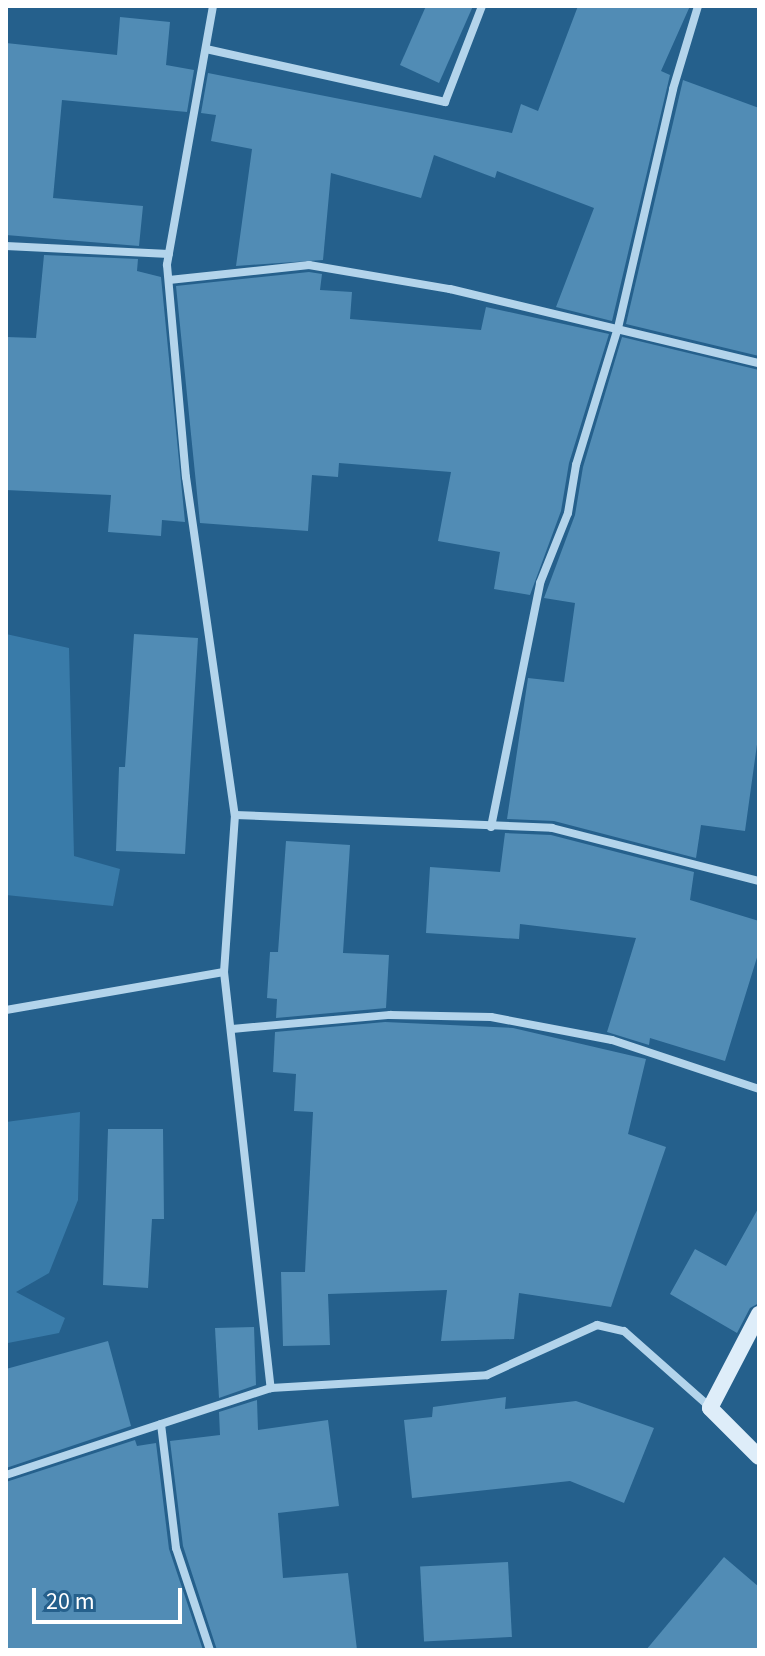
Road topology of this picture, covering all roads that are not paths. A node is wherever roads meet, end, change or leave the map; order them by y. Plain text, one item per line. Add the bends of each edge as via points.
1 (213, 6) edge
2 (482, 6) edge
3 (698, 6) edge
4 (206, 49) junction
5 (6, 246) edge
6 (169, 254) junction
7 (169, 280) junction
8 (618, 328) junction
9 (759, 363) edge
10 (235, 815) junction
11 (491, 827) junction
12 (759, 881) edge
13 (224, 972) junction
14 (6, 1010) edge
15 (232, 1029) junction
16 (759, 1089) edge
17 (759, 1314) edge
18 (271, 1388) junction
19 (710, 1408) junction
20 (161, 1424) junction
21 (759, 1457) edge
22 (6, 1475) edge
23 (210, 1650) edge

1 - 4 street
2 - 4 street via 445,102
3 - 8 street via 673,89
4 - 6 street
5 - 6 street
6 - 7 street
7 - 8 street via 309,265 450,289
7 - 10 street via 186,477
8 - 9 street
8 - 11 street via 576,465 568,513 540,583
10 - 11 street
10 - 13 street
11 - 12 street via 552,828
13 - 14 street
13 - 15 street
15 - 16 street via 390,1015 491,1017 612,1040
15 - 18 street
17 - 19 street
18 - 19 street via 487,1375 597,1325 624,1331
18 - 20 street
19 - 21 street
20 - 22 street
20 - 23 street via 176,1548

